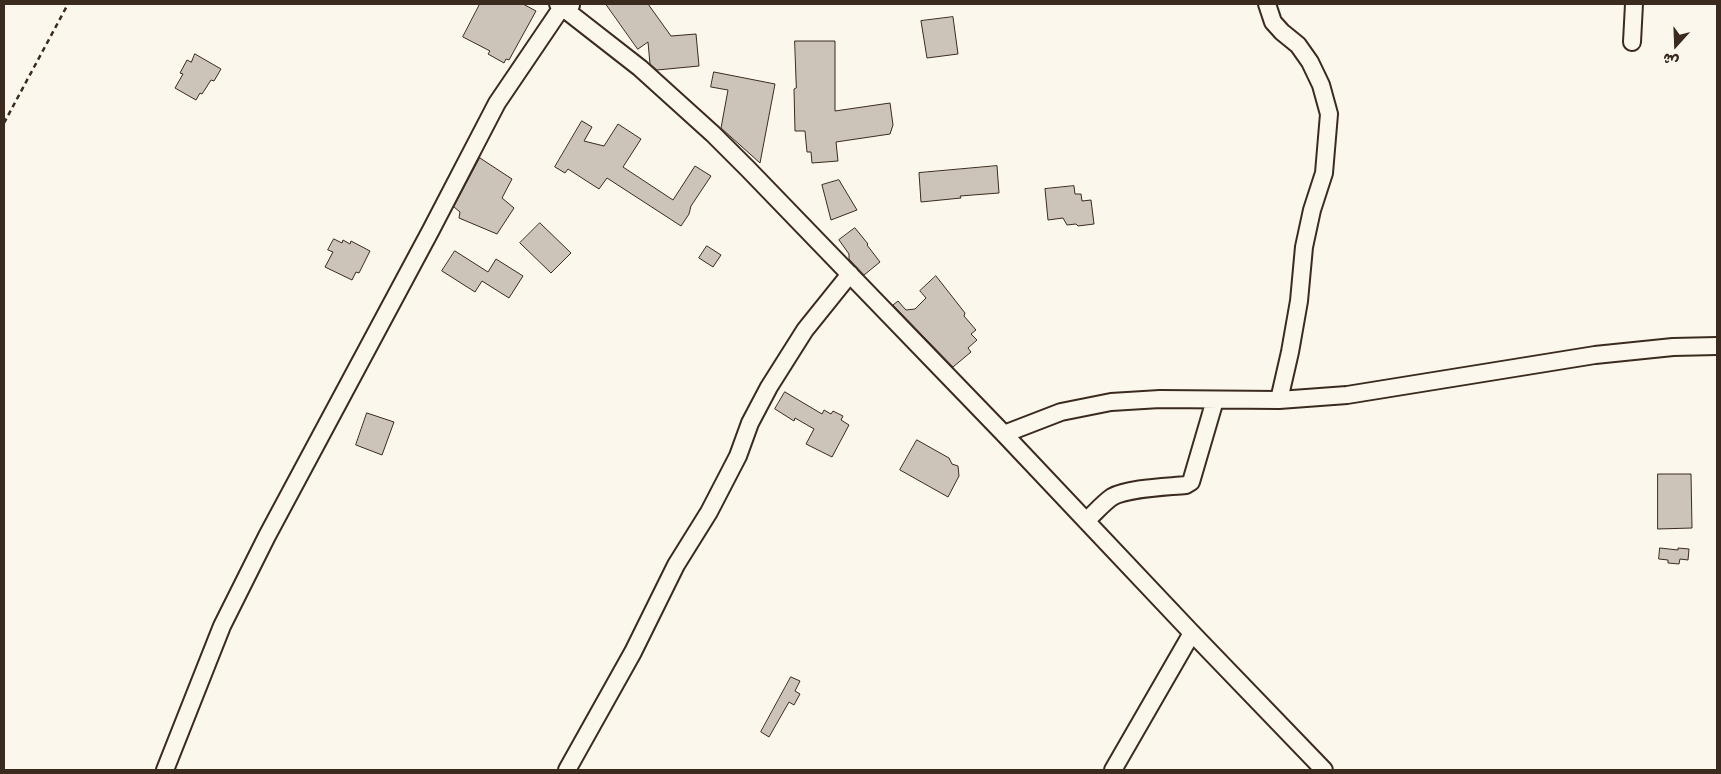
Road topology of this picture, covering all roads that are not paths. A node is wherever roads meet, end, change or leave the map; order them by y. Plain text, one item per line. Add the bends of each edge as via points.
1 (1267, 4) edge
2 (1634, 4) edge
3 (565, 5) edge
4 (1632, 42) dead end
5 (850, 274) junction
6 (1717, 346) edge
7 (1215, 400) junction
8 (1279, 400) junction
9 (1004, 434) junction
10 (1086, 521) junction
11 (1192, 633) junction
12 (165, 770) edge
13 (568, 770) edge
14 (1113, 770) edge
15 (1324, 770) edge

1 - 8 street via 1274,22 1310,62 1329,114 1324,173 1304,247 1299,301
2 - 4 street
3 - 5 street via 706,127
3 - 12 street via 497,103 267,536 222,626
5 - 9 street
5 - 13 street via 805,330 769,387 709,512 676,565 633,652
6 - 8 street via 1595,355 1347,395
7 - 8 street
7 - 9 street via 1111,402 1061,412
7 - 10 street via 1191,482 1120,494
9 - 10 street
10 - 11 street
11 - 14 street
11 - 15 street

